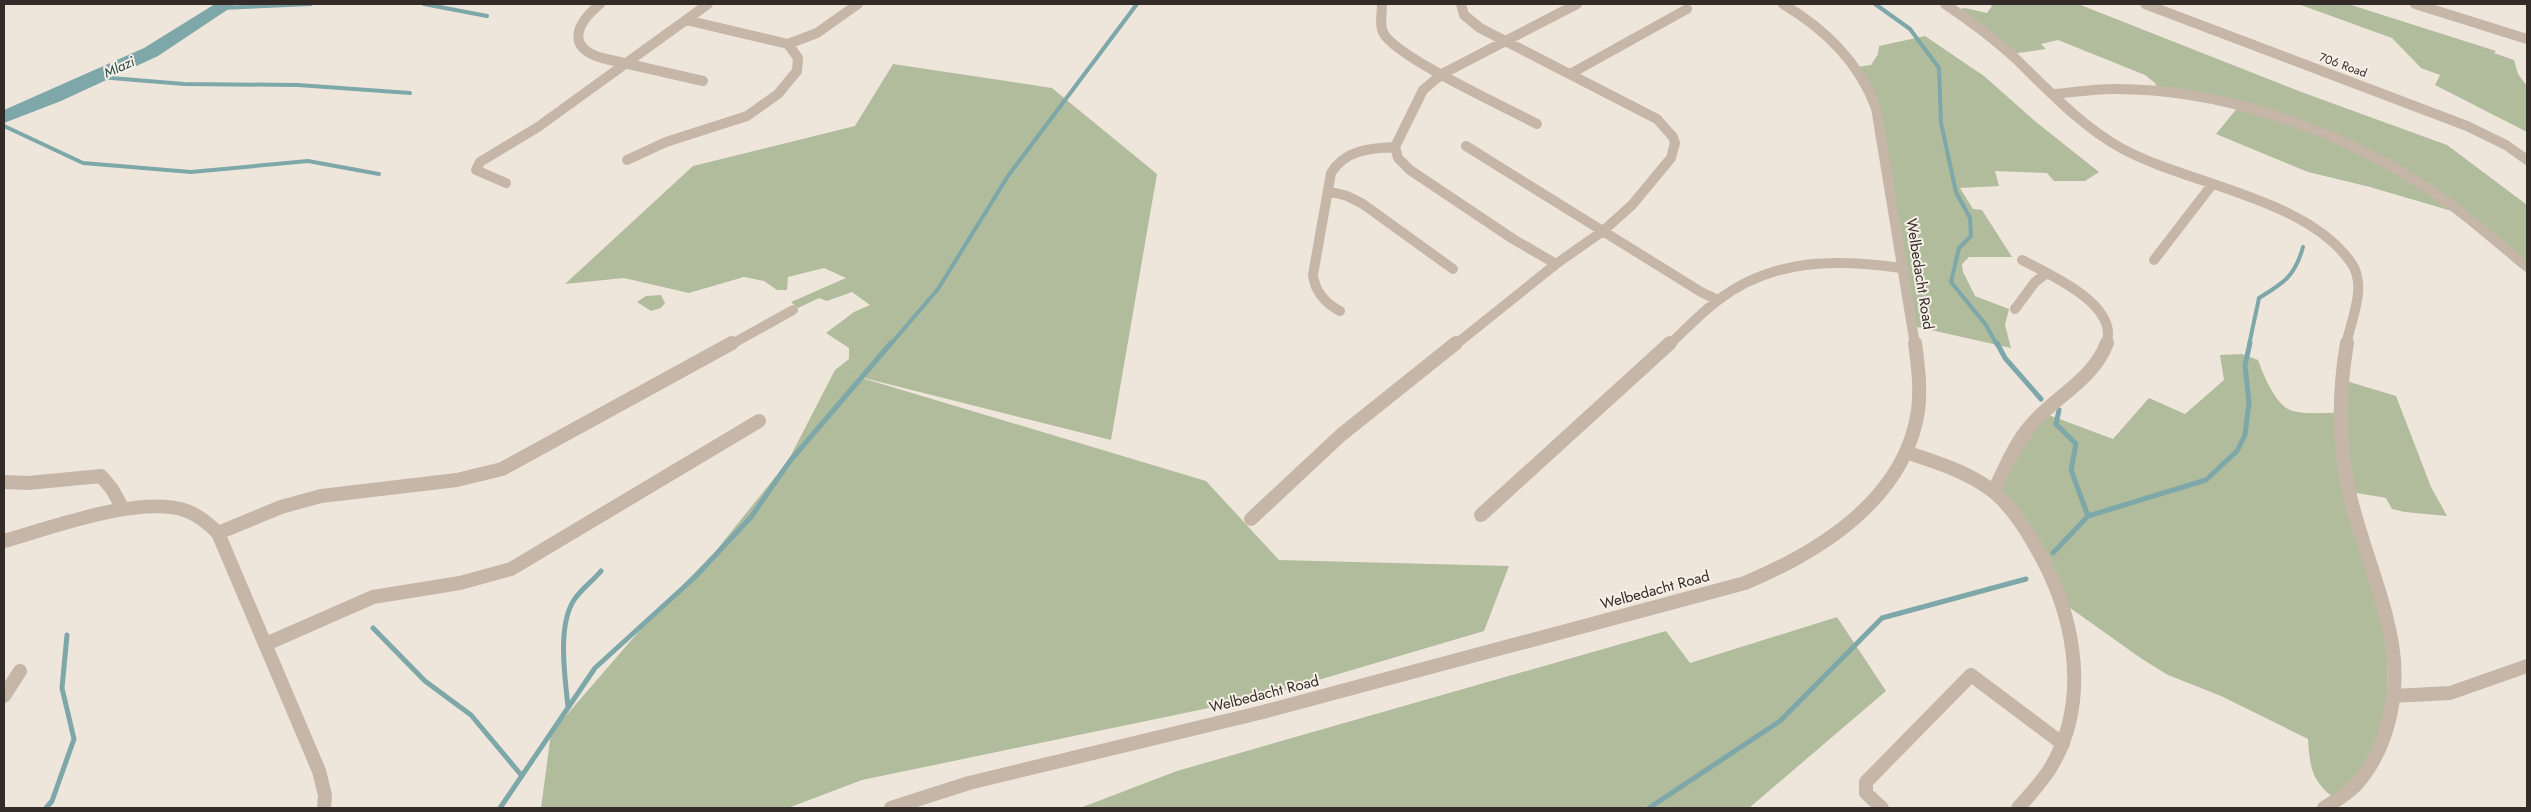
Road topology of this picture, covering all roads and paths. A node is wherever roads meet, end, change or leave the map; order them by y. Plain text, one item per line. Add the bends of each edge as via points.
1 (600, 4) edge
2 (708, 4) edge
3 (858, 4) edge
4 (1382, 4) edge
5 (1461, 4) edge
6 (1577, 4) edge
7 (1783, 4) edge
8 (1945, 4) edge
9 (2146, 4) edge
10 (2415, 4) edge
11 (1687, 9) dead end
12 (686, 20) junction
13 (2527, 39) edge
14 (1505, 41) junction
15 (788, 44) junction
16 (626, 63) junction
17 (1442, 74) junction
18 (1570, 74) junction
19 (703, 81) dead end
20 (2055, 94) junction
21 (1537, 124) dead end
22 (1466, 146) dead end
23 (1395, 147) junction
24 (627, 160) dead end
25 (2527, 160) edge
26 (506, 182) dead end
27 (2211, 186) junction
28 (1328, 191) junction
29 (1604, 231) junction
30 (2022, 260) dead end
31 (2154, 260) dead end
32 (1556, 264) junction
33 (2527, 267) edge
34 (1901, 268) junction
35 (1453, 269) dead end
36 (2047, 273) junction
37 (1718, 300) junction
38 (2015, 309) dead end
39 (793, 310) dead end
40 (1340, 311) dead end
41 (758, 421) dead end
42 (1906, 452) junction
43 (4, 482) edge
44 (1994, 491) junction
45 (123, 509) junction
46 (1480, 514) dead end
47 (1251, 519) dead end
48 (218, 533) junction
49 (4, 541) edge
50 (266, 644) junction
51 (2527, 666) edge
52 (20, 671) dead end
53 (4, 696) edge
54 (2393, 696) junction
55 (2063, 744) junction
56 (324, 808) edge
57 (891, 808) edge
58 (1882, 808) edge
59 (2018, 808) edge
60 (2324, 808) edge

1 - 16 street via 581,22 578,41 595,56
2 - 12 street
3 - 15 street via 817,33
4 - 17 street via 1382,32 1386,40
5 - 14 street via 1462,12 1468,18
6 - 14 street
7 - 34 street, Welbedacht Road via 1842,49 1869,86 1876,108
8 - 20 street via 1981,29
9 - 25 street, 706 Road via 2467,126 2506,145
10 - 13 street
11 - 18 street
12 - 15 street
12 - 16 street
14 - 17 street
14 - 18 street
15 - 24 street via 798,58 797,71 761,107 735,121 673,139
16 - 19 street
16 - 26 street via 538,127 480,162 476,170 481,174
17 - 21 street
17 - 23 street via 1423,90
18 - 29 street via 1651,115 1669,131 1675,143 1666,167
20 - 27 street via 2119,147 2151,164
20 - 33 street via 2121,89 2165,92 2223,102 2295,124 2365,153 2416,181
22 - 29 street
23 - 28 street via 1360,151 1342,158 1333,168
23 - 32 street via 1398,158 1410,170
27 - 31 street
27 - 54 street via 2272,207 2314,227 2341,250 2356,271 2358,291 2347,338 2341,391 2343,461 2392,643
28 - 35 street via 1357,201
28 - 40 street via 1314,278 1321,296
29 - 32 street
29 - 37 street
30 - 36 street
32 - 47 street via 1341,435
34 - 37 street via 1840,260 1794,264 1747,280
34 - 42 street, Welbedacht Road via 1919,385 1915,425
36 - 38 street via 2035,282
36 - 44 street via 2095,308 2108,328 2108,339 2080,381 2040,416 2022,437
37 - 46 street
39 - 48 street via 502,469 464,479 313,498
41 - 50 street via 709,457 511,569 460,583 373,597
42 - 44 street via 1967,476
42 - 57 street, Welbedacht Road via 1869,507 1853,522 1796,560 1745,583 1263,712 969,783
43 - 45 street via 16,484 80,475 101,476
44 - 55 street via 2014,513 2050,572 2069,627 2076,664
45 - 48 street via 160,506 192,512 206,519
45 - 49 street
48 - 50 street
50 - 56 street via 319,771 325,795
51 - 54 street via 2450,692
52 - 53 street
54 - 60 street via 2386,729 2368,768 2353,788
55 - 58 street via 1970,675 1866,782 1866,793
55 - 59 street via 2040,783

